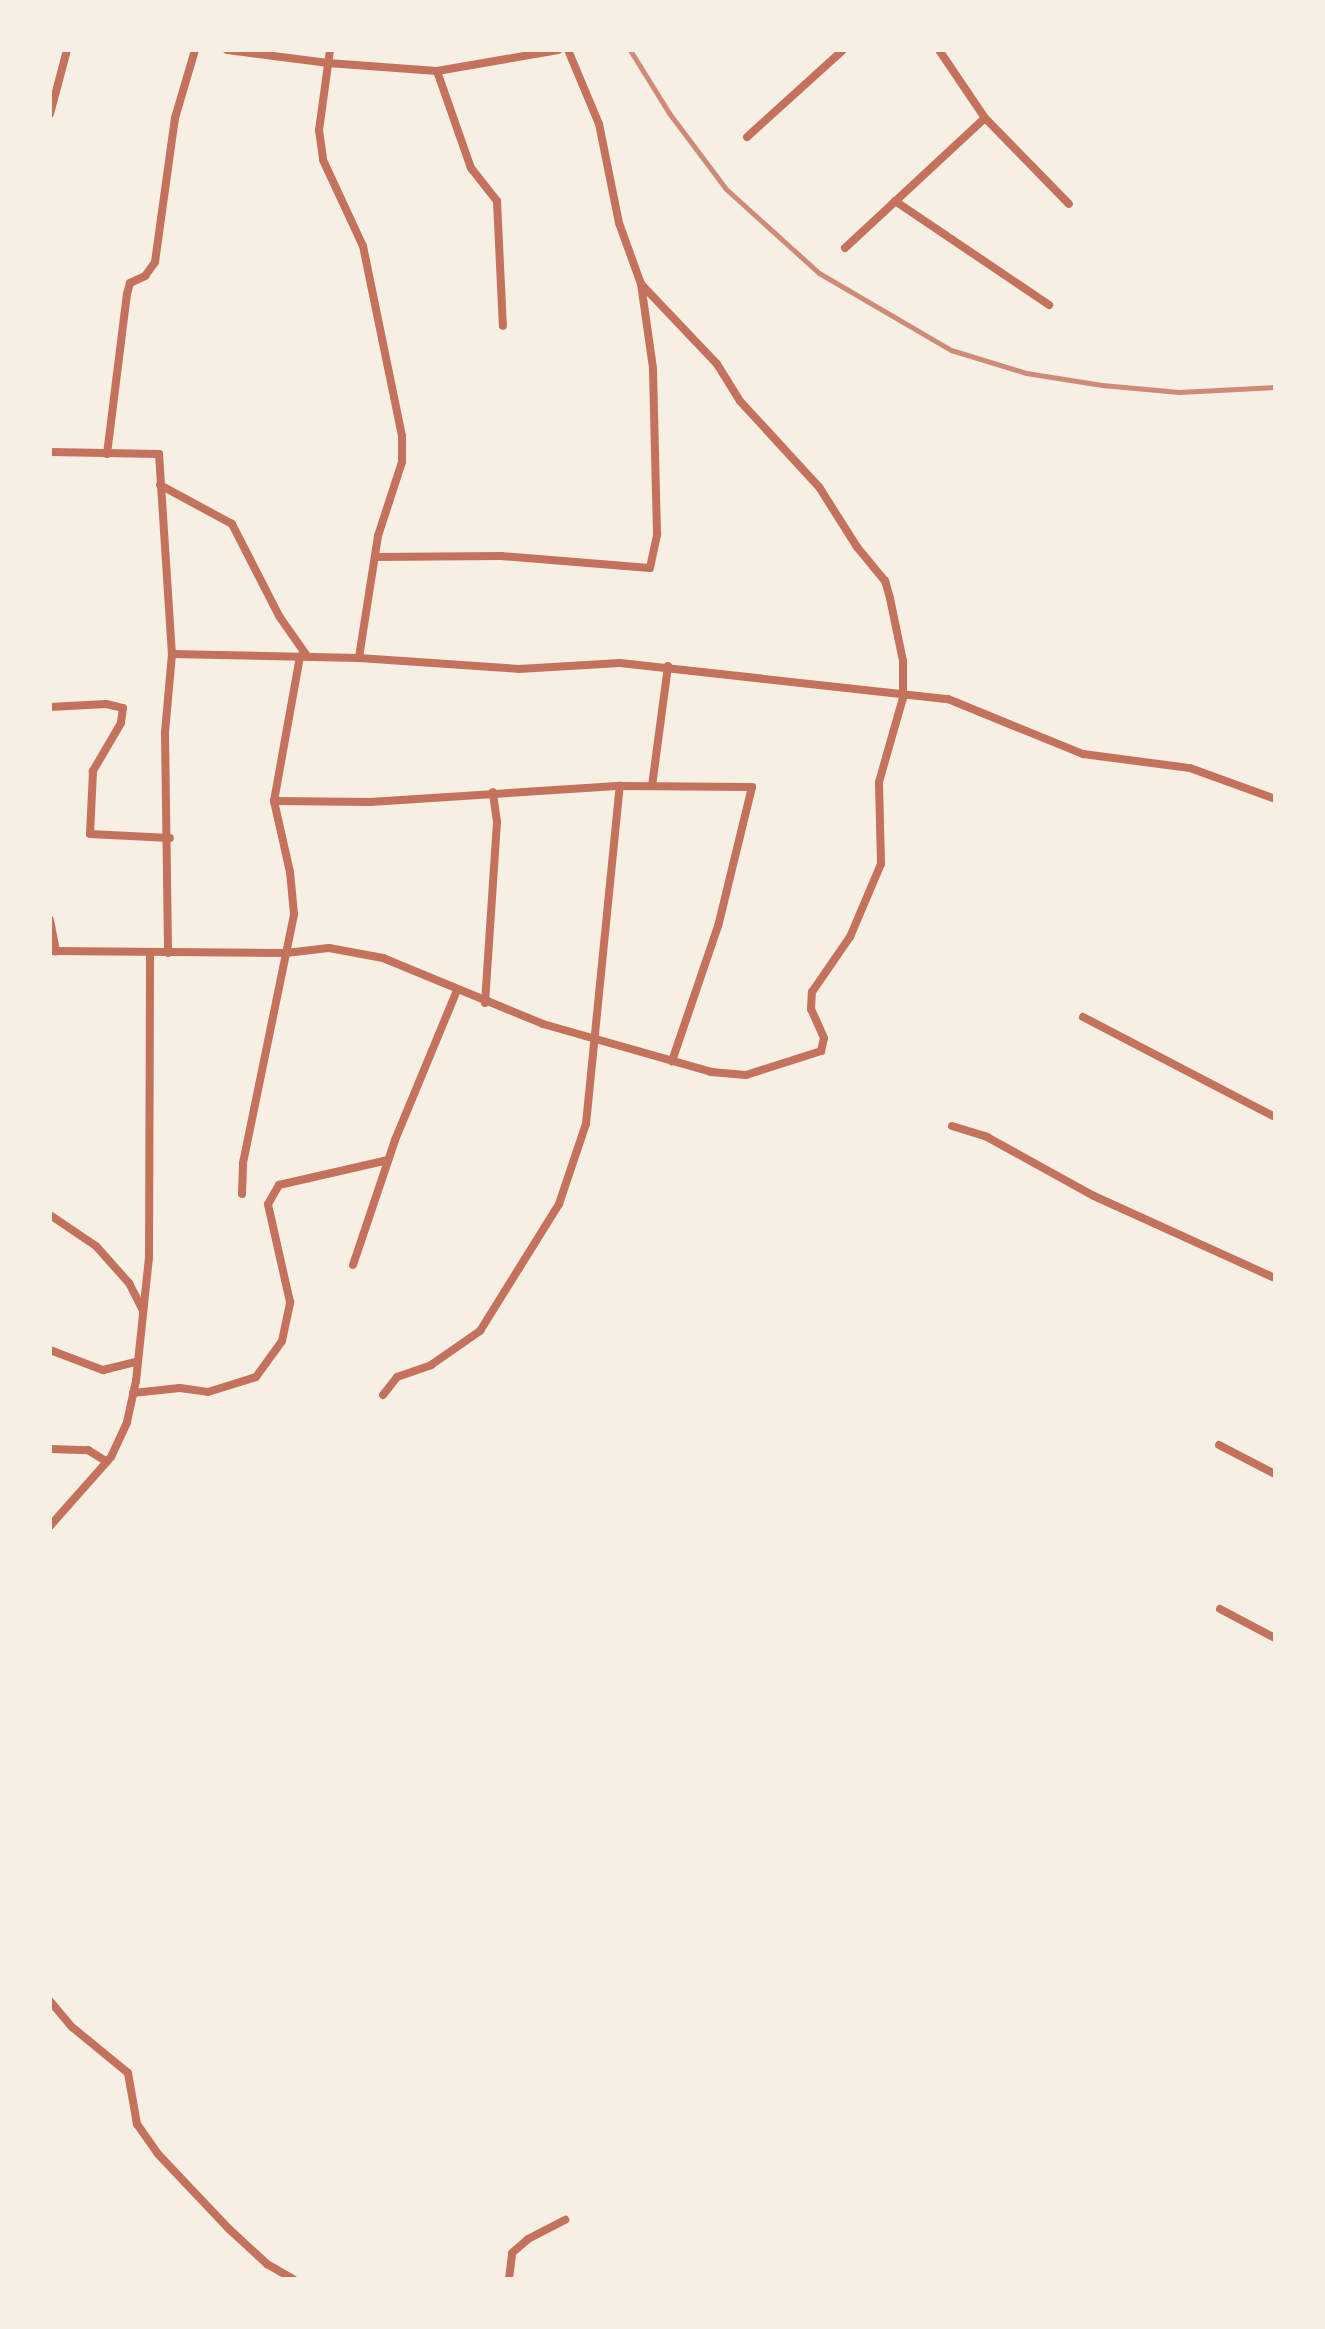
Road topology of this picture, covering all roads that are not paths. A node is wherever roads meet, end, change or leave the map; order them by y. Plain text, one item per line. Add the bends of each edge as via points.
1 (67, 50) edge
2 (194, 50) edge
3 (226, 50) edge
4 (330, 50) edge
5 (558, 50) edge
6 (568, 50) edge
7 (842, 50) edge
8 (940, 50) edge
9 (328, 64) junction
10 (437, 70) junction
11 (50, 114) edge
12 (984, 118) junction
13 (748, 137) dead end
14 (895, 200) junction
15 (1069, 204) dead end
16 (846, 248) dead end
17 (642, 284) junction
18 (1048, 305) dead end
19 (504, 326) dead end
20 (50, 452) edge
21 (108, 454) junction
22 (160, 485) junction
23 (374, 557) junction
24 (172, 654) junction
25 (303, 656) junction
26 (358, 658) junction
27 (668, 666) junction
28 (903, 698) junction
29 (50, 707) edge
30 (620, 786) junction
31 (652, 786) junction
32 (494, 792) junction
33 (1275, 799) edge
34 (274, 801) junction
35 (170, 838) junction
36 (50, 920) edge
37 (53, 951) edge
38 (168, 954) junction
39 (286, 954) junction
40 (150, 955) junction
41 (457, 990) junction
42 (485, 1003) junction
43 (1083, 1017) dead end
44 (595, 1036) junction
45 (672, 1061) junction
46 (1275, 1117) edge
47 (952, 1126) dead end
48 (388, 1160) junction
49 (242, 1194) dead end
50 (50, 1215) edge
51 (353, 1265) dead end
52 (1275, 1278) edge
53 (144, 1314) junction
54 (50, 1350) edge
55 (138, 1360) junction
56 (133, 1393) junction
57 (384, 1396) dead end
58 (1219, 1445) dead end
59 (50, 1449) edge
60 (107, 1462) junction
61 (1275, 1474) edge
62 (50, 1526) edge
63 (1220, 1608) dead end
64 (1275, 1638) edge
65 (50, 2001) edge
66 (565, 2220) dead end
67 (293, 2279) edge
68 (509, 2279) edge

1 - 11 street
2 - 21 street via 175,118 155,262 127,294
3 - 9 street
4 - 9 street
5 - 10 street
6 - 17 street via 599,124 619,224
7 - 13 street
8 - 12 street
9 - 10 street
9 - 23 street via 319,130 323,160 362,246 402,436 396,492
10 - 19 street via 471,168 497,200
12 - 14 street
12 - 15 street
14 - 16 street
14 - 18 street
17 - 23 street via 653,368 656,534 650,568 534,558
17 - 28 street via 790,450 885,581 903,661
20 - 21 street
21 - 22 street via 160,454
22 - 24 street
22 - 25 street via 232,524
23 - 26 street
24 - 25 street
24 - 35 street via 166,734
25 - 26 street
25 - 34 street
26 - 27 street via 518,668
27 - 28 street
27 - 31 street
28 - 33 street via 948,699 1083,754 1190,768
28 - 45 street via 880,782 881,864 850,937 812,992 821,1051 746,1075
29 - 35 street via 124,708 93,771 90,834
30 - 31 street
30 - 32 street
30 - 44 street
31 - 45 street via 752,787 718,926
32 - 34 street
32 - 42 street
34 - 39 street via 294,914
35 - 38 street
36 - 37 street
37 - 40 street
38 - 39 street
38 - 40 street
39 - 41 street via 356,952
39 - 49 street
40 - 53 street
41 - 42 street
41 - 48 street
42 - 44 street
43 - 46 street
44 - 45 street
44 - 57 street via 586,1124 559,1204 480,1331 431,1365 397,1377
47 - 52 street
48 - 51 street
48 - 56 street via 279,1186 268,1204 290,1302 282,1341 256,1377 208,1392
50 - 53 street via 96,1246 130,1283
53 - 55 street
54 - 55 street via 103,1370
55 - 56 street
56 - 60 street
58 - 61 street
59 - 60 street via 88,1450
60 - 62 street
63 - 64 street
65 - 67 street via 128,2073 137,2124 158,2154 229,2229
66 - 68 street via 512,2253

